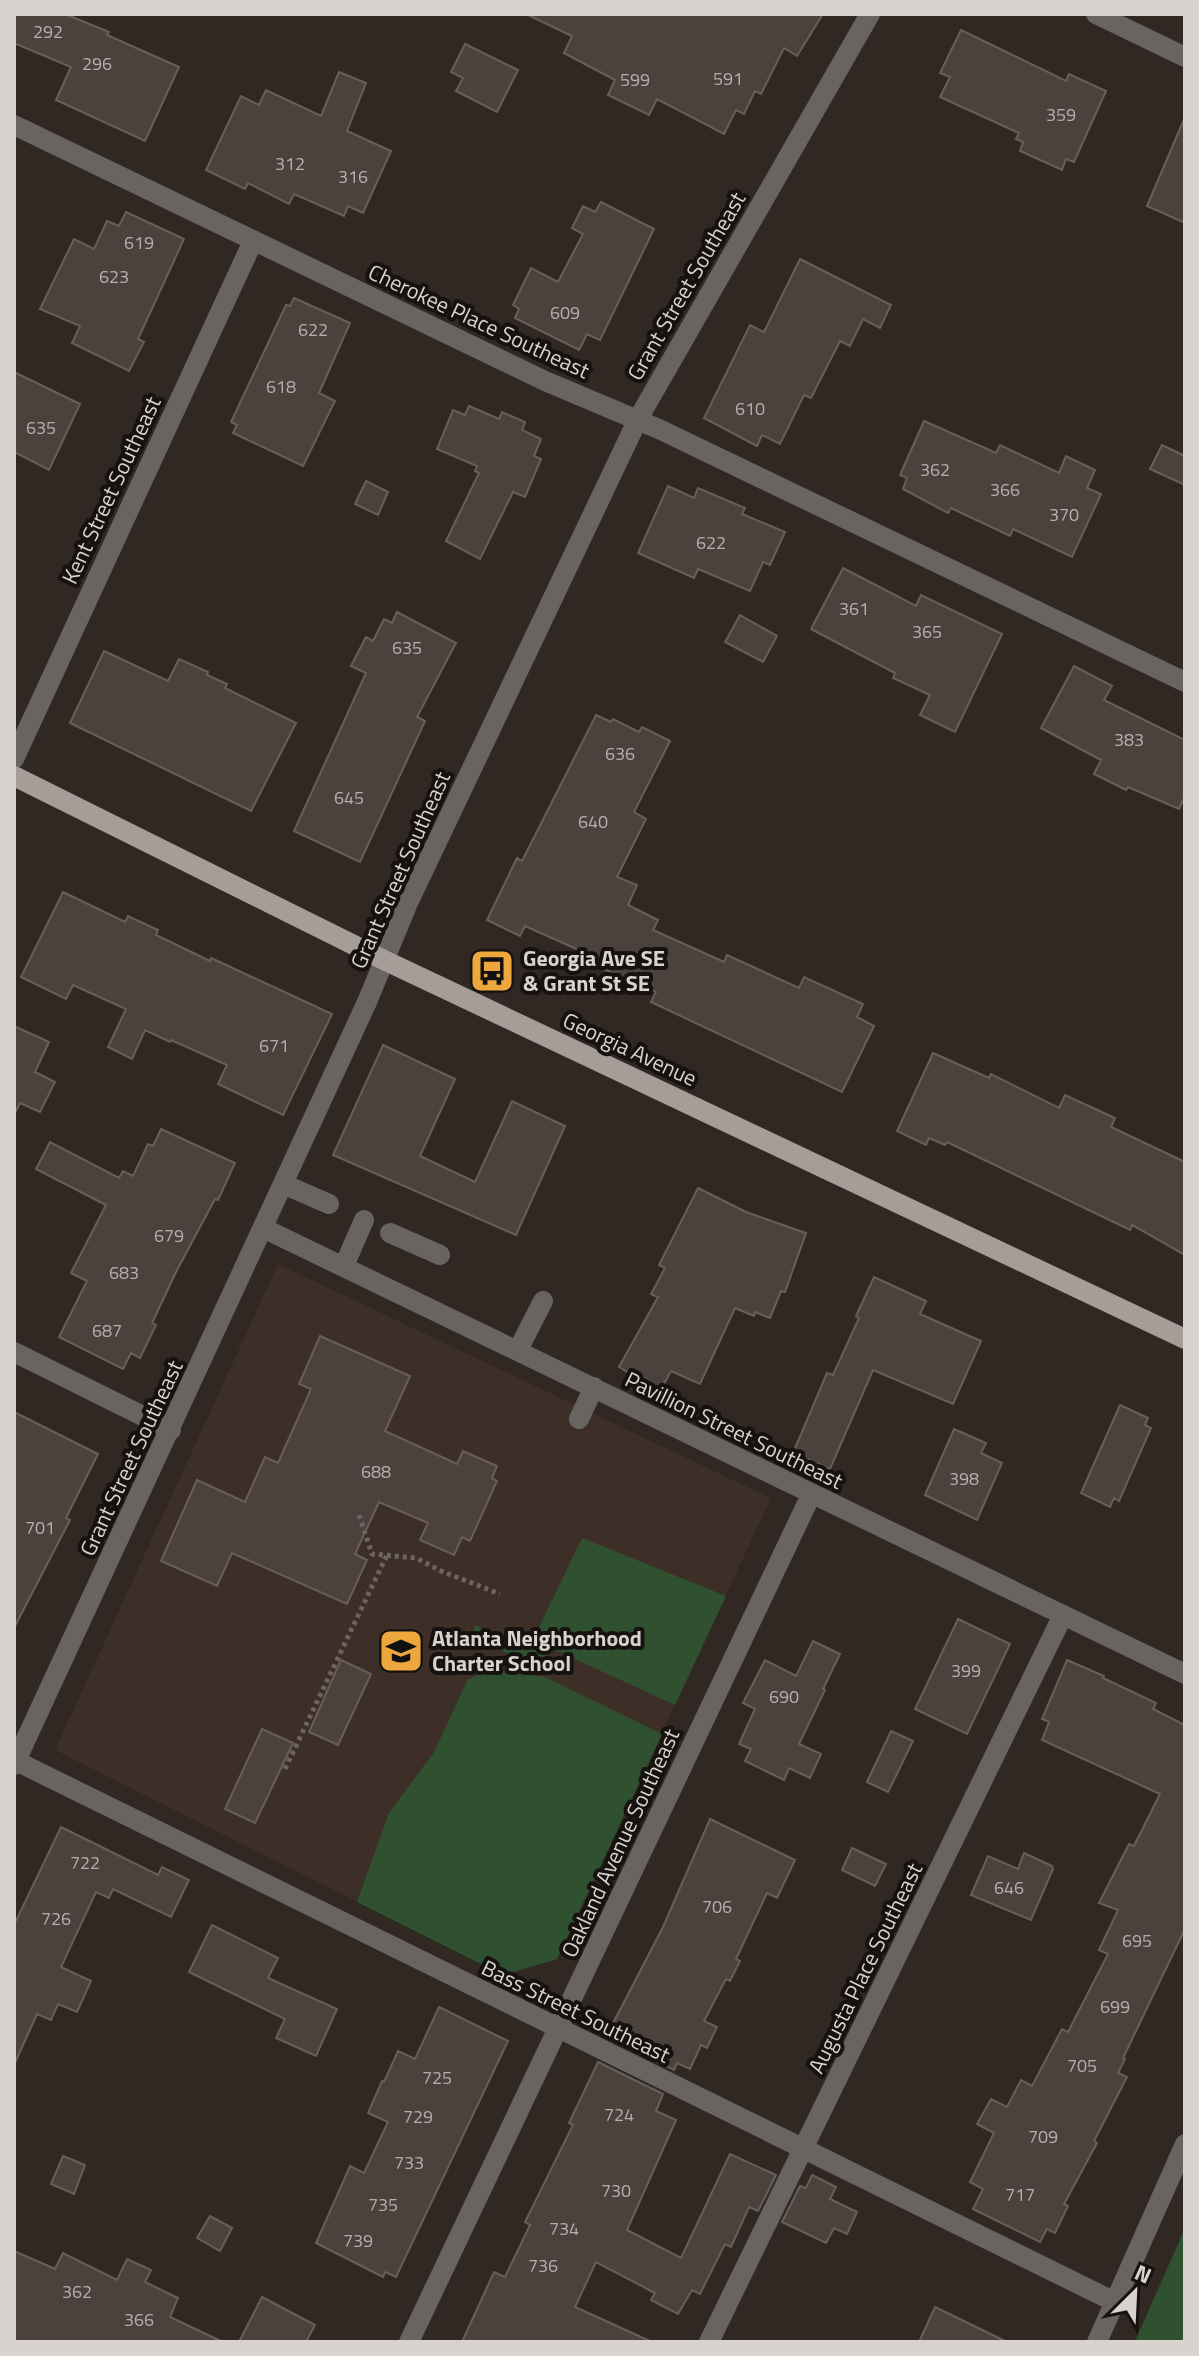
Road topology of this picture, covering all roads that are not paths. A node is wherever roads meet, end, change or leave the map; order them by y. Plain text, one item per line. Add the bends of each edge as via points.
1 (870, 14) edge
2 (1096, 14) edge
3 (1185, 57) edge
4 (14, 125) edge
5 (253, 241) junction
6 (638, 419) junction
7 (1185, 682) edge
8 (14, 759) edge
9 (14, 776) edge
10 (386, 961) junction
11 (283, 1184) junction
12 (329, 1204) dead end
13 (364, 1220) dead end
14 (263, 1228) junction
15 (390, 1233) dead end
16 (440, 1255) dead end
17 (344, 1266) junction
18 (543, 1301) dead end
19 (1185, 1339) edge
20 (518, 1350) junction
21 (14, 1352) edge
22 (594, 1387) junction
23 (579, 1419) dead end
24 (171, 1430) junction
25 (811, 1495) junction
26 (1063, 1615) junction
27 (1185, 1674) edge
28 (15, 1763) edge
29 (559, 2029) junction
30 (1185, 2144) edge
31 (803, 2150) junction
32 (1115, 2302) junction
33 (409, 2342) edge
34 (709, 2342) edge
35 (1097, 2342) edge

1 - 6 street, Grant Street Southeast
2 - 3 street
4 - 5 street, Cherokee Place Southeast
5 - 6 street, Cherokee Place Southeast via 545,381
5 - 8 street, Kent Street Southeast
6 - 7 street, Cherokee Place Southeast
6 - 10 street, Grant Street Southeast via 408,903
9 - 10 main road, Georgia Avenue
10 - 11 street, Grant Street Southeast
10 - 19 main road, Georgia Avenue
11 - 12 street
11 - 14 street, Grant Street Southeast
13 - 17 street
14 - 17 street, Pavillion Street Southeast
14 - 24 street, Grant Street Southeast
15 - 16 street
17 - 20 street, Pavillion Street Southeast
18 - 20 street
20 - 22 street, Pavillion Street Southeast
21 - 24 street
22 - 23 street
22 - 25 street, Pavillion Street Southeast
24 - 28 street, Grant Street Southeast
25 - 26 street, Pavillion Street Southeast
25 - 29 street, Oakland Avenue Southeast
26 - 27 street, Pavillion Street Southeast
26 - 31 street, Augusta Place Southeast
28 - 29 street, Bass Street Southeast
29 - 31 street, Bass Street Southeast
29 - 33 street, Oakland Avenue Southeast
30 - 32 street
31 - 32 street, Bass Street Southeast
31 - 34 street, Augusta Place Southeast
32 - 35 street

